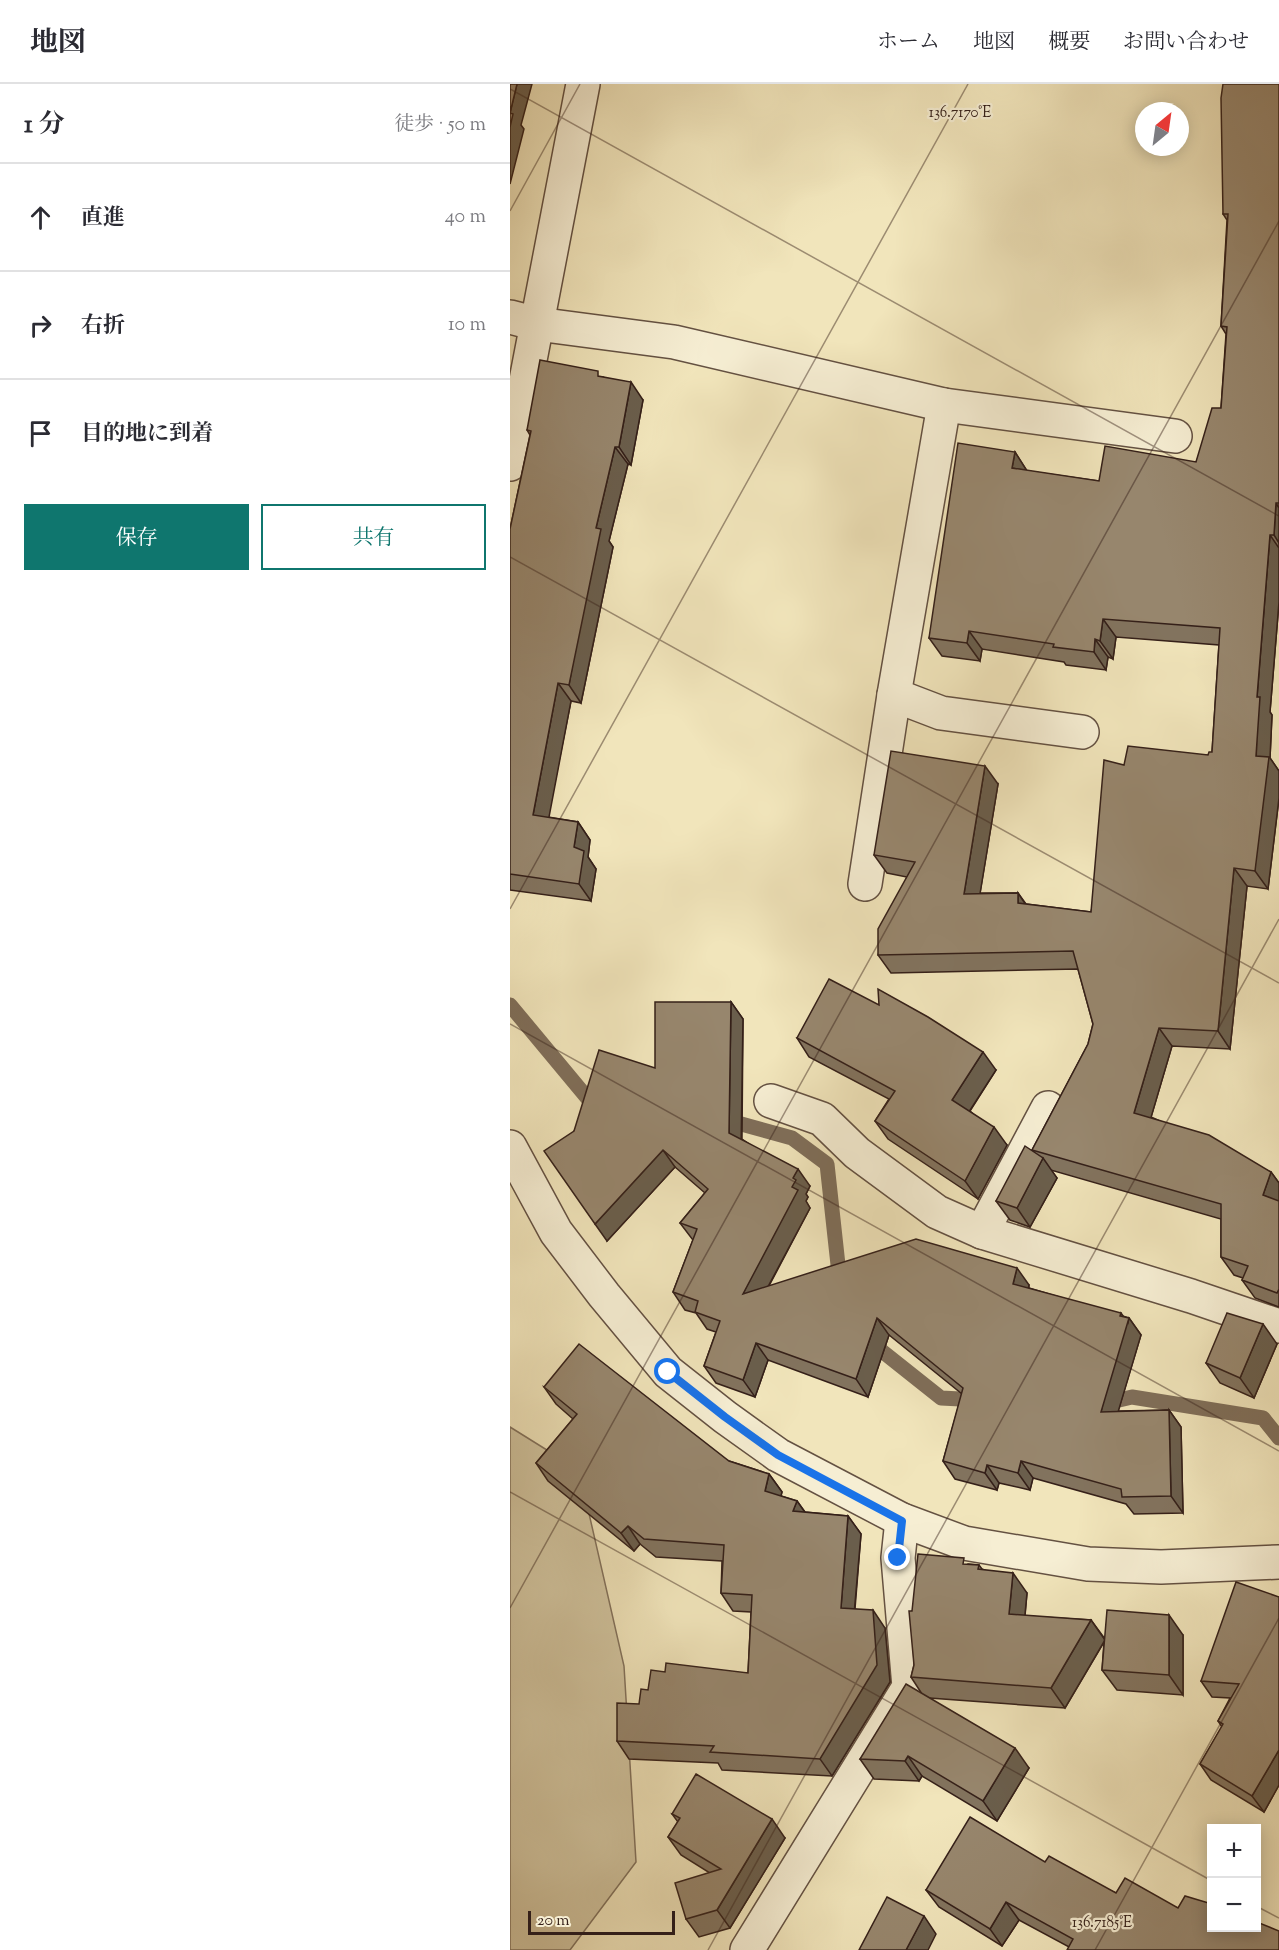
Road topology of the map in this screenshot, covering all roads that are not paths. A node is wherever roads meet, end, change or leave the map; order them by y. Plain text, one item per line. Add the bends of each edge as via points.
1 (583, 84) edge
2 (523, 320) edge
3 (945, 405) junction
4 (1175, 436) dead end
5 (510, 464) edge
6 (894, 695) junction
7 (1082, 732) dead end
8 (865, 884) dead end
9 (771, 1101) dead end
10 (1048, 1108) dead end
11 (510, 1147) edge
12 (982, 1232) junction
13 (1279, 1326) edge
14 (902, 1521) junction
15 (1279, 1563) edge
16 (747, 1950) edge

1 - 2 street
2 - 3 street via 674,342
2 - 5 street
3 - 4 street
3 - 6 street
6 - 7 street via 941,713
6 - 8 street
9 - 12 street via 822,1119 857,1153 937,1212
10 - 12 street
11 - 14 street via 556,1232 668,1372 778,1455
12 - 13 street
14 - 15 street via 964,1543 1088,1564 1161,1567
14 - 16 street via 898,1558 909,1687

